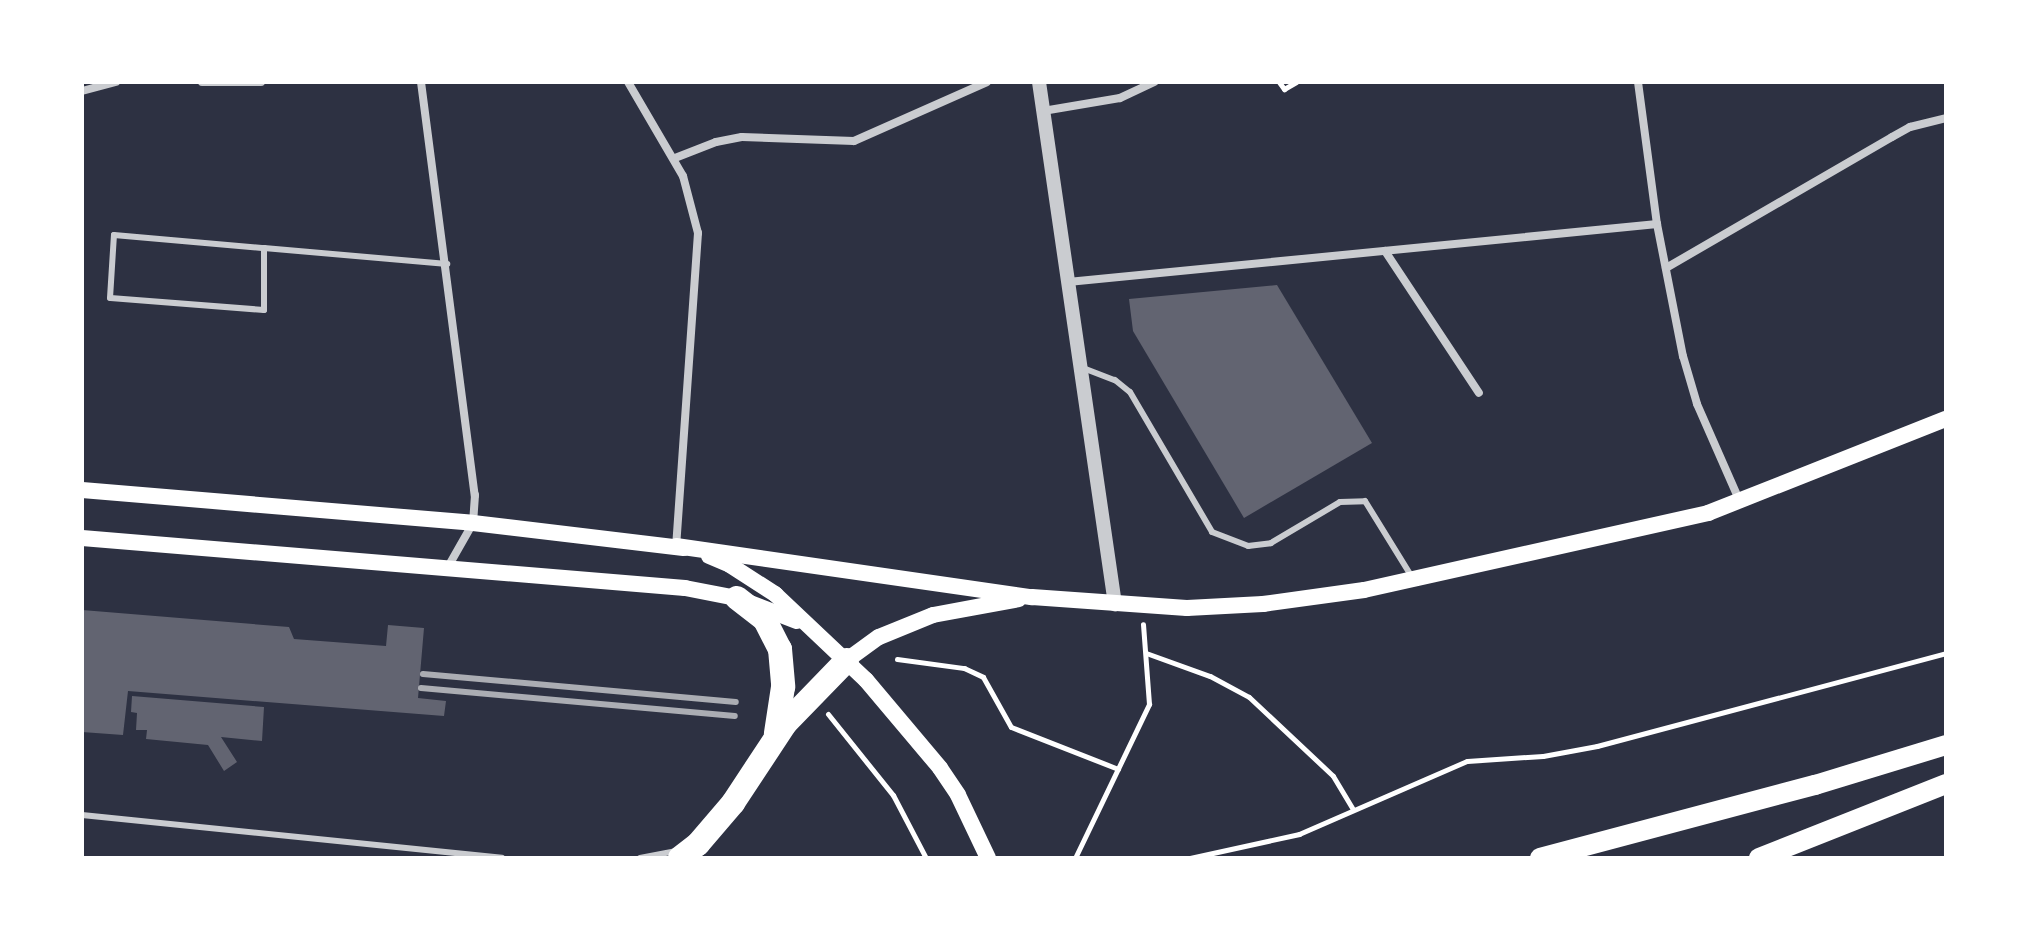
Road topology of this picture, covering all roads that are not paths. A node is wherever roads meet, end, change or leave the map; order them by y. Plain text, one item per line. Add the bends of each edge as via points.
1 (116, 82) edge
2 (202, 82) edge
3 (261, 82) edge
4 (421, 82) edge
5 (628, 82) edge
6 (987, 82) edge
7 (1039, 82) edge
8 (1154, 82) edge
9 (1638, 82) edge
10 (82, 91) edge
11 (1043, 111) junction
12 (1946, 118) edge
13 (675, 158) junction
14 (1657, 224) junction
15 (264, 248) junction
16 (1385, 251) junction
17 (447, 264) junction
18 (1666, 268) junction
19 (1068, 282) junction
20 (1080, 367) junction
21 (1479, 393) dead end
22 (1946, 419) edge
23 (82, 490) edge
24 (1740, 502) junction
25 (473, 523) junction
26 (82, 538) edge
27 (676, 546) junction
28 (448, 567) junction
29 (1413, 579) junction
30 (1032, 597) junction
31 (737, 598) junction
32 (1115, 604) junction
33 (816, 631) junction
34 (847, 660) junction
35 (774, 741) junction
36 (1946, 745) edge
37 (1946, 784) edge
38 (82, 815) edge
39 (689, 851) edge
40 (502, 858) edge
41 (640, 858) edge
42 (988, 858) edge
43 (1540, 858) edge
44 (1759, 858) edge

1 - 10 street
2 - 3 street
4 - 17 street
5 - 13 street
6 - 13 street via 854,141 742,137
7 - 11 street
8 - 11 street via 1120,98
9 - 14 street
11 - 19 street
12 - 18 street via 1910,127
13 - 27 street via 695,212 698,254
14 - 16 street
14 - 18 street
15 - 15 lane via 114,235 110,298 264,310
15 - 17 lane
16 - 19 street
16 - 21 street
17 - 25 street via 475,495
18 - 24 street via 1697,404
19 - 20 street
20 - 29 lane via 1115,380 1130,392 1212,532 1248,546 1271,543 1340,502 1365,501
20 - 32 street
22 - 24 main road
23 - 25 main road
24 - 29 main road via 1668,524
25 - 27 main road
25 - 28 street
26 - 28 main road
27 - 30 main road
27 - 33 main road via 719,560 753,579
28 - 31 main road via 685,588
29 - 32 main road via 1263,604
30 - 32 main road
30 - 34 main road via 933,615 879,637
31 - 33 main road
31 - 35 highway via 765,620 780,649 783,687
33 - 34 main road
34 - 35 highway
34 - 42 main road via 940,768
35 - 39 highway via 733,803
36 - 43 main road
37 - 44 main road
38 - 40 lane
39 - 41 lane

